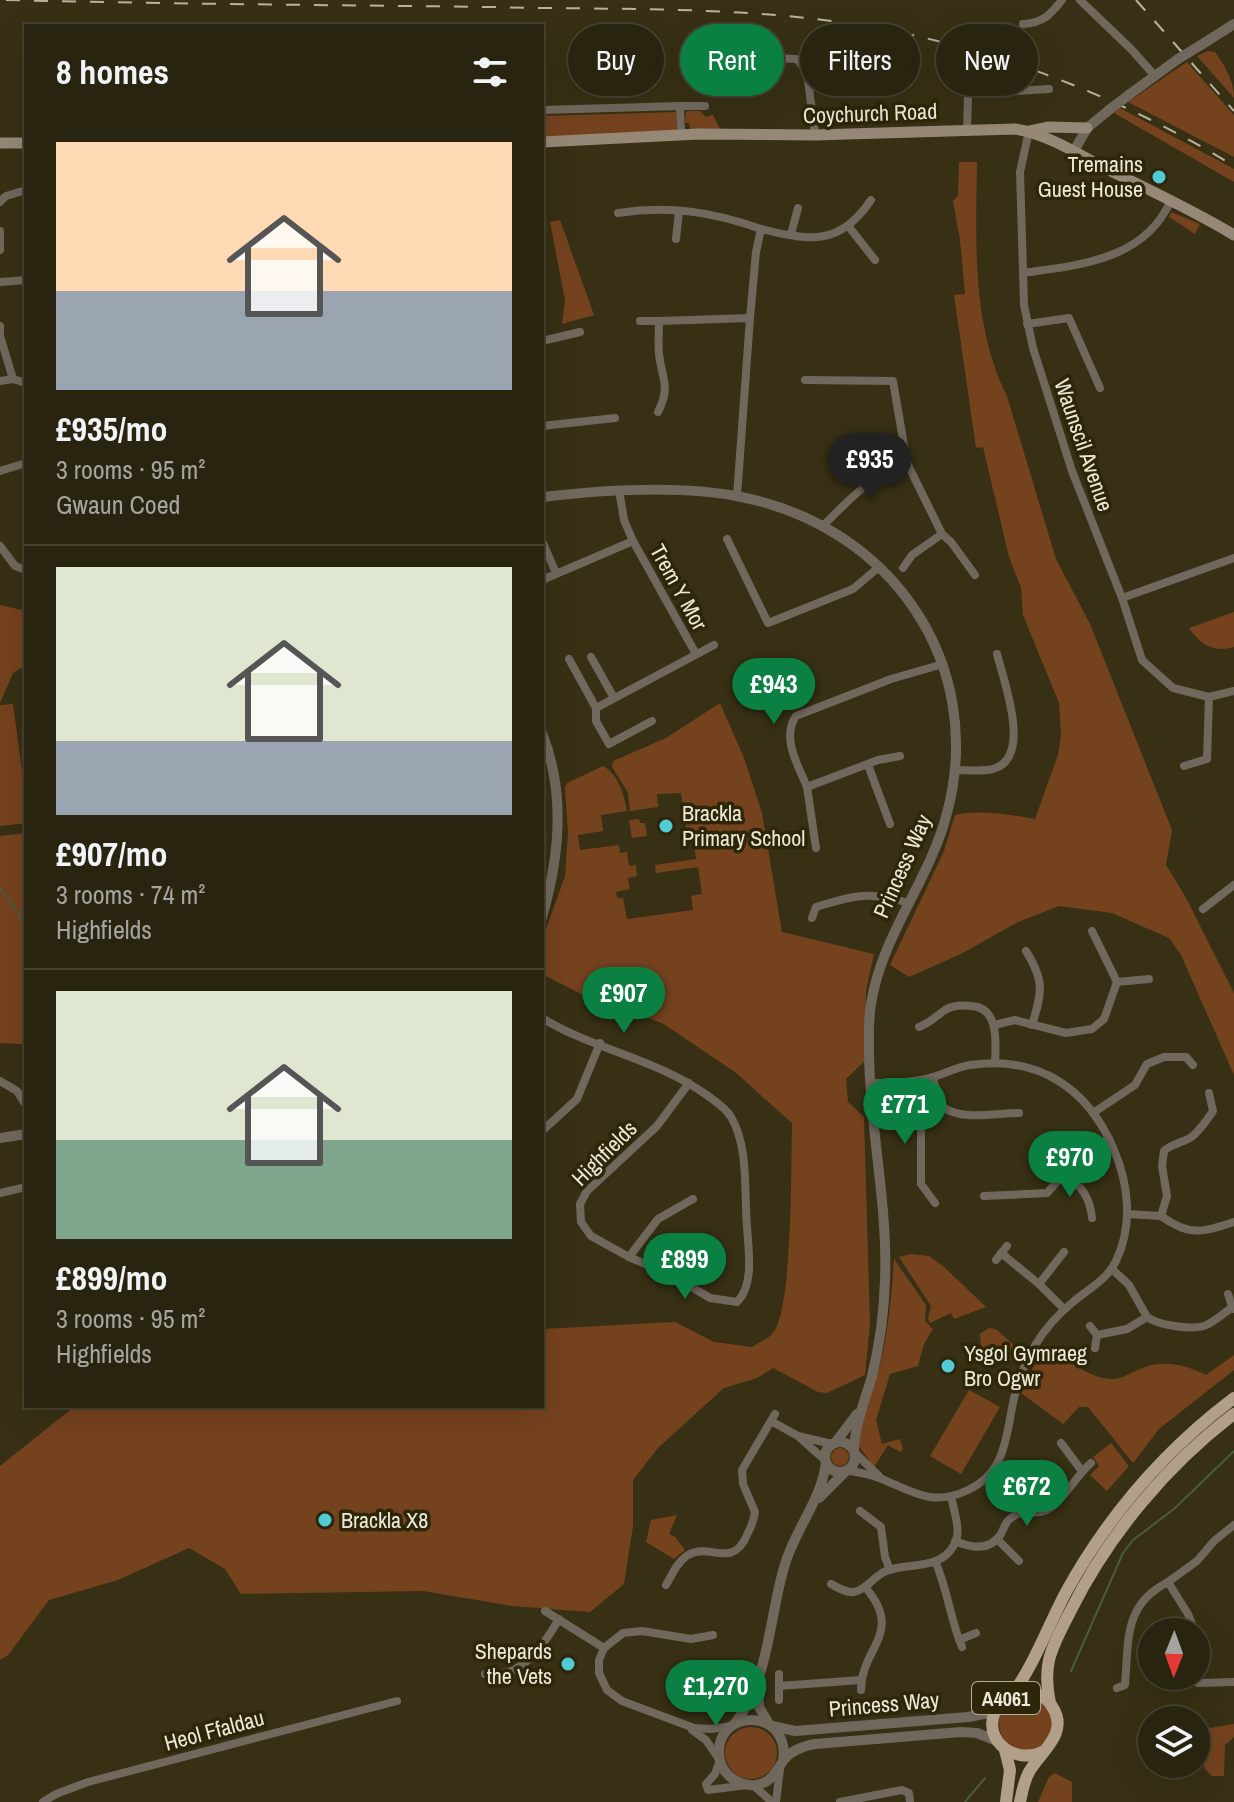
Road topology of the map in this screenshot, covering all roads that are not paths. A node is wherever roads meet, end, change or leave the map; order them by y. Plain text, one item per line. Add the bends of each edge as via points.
1 (1062, 0) edge
2 (1080, 0) edge
3 (1023, 24) dead end
4 (1234, 24) edge
5 (784, 58) edge
6 (1155, 76) junction
7 (1049, 89) dead end
8 (1038, 90) edge
9 (969, 96) edge
10 (680, 106) junction
11 (705, 106) dead end
12 (544, 110) edge
13 (1087, 128) junction
14 (967, 130) junction
15 (1029, 131) junction
16 (681, 135) junction
17 (815, 135) junction
18 (544, 142) edge
19 (0, 143) edge
20 (24, 143) edge
21 (1074, 151) junction
22 (24, 191) edge
23 (871, 200) dead end
24 (1171, 200) junction
25 (0, 202) edge
26 (798, 208) dead end
27 (679, 211) junction
28 (618, 213) dead end
29 (849, 227) junction
30 (761, 229) junction
31 (0, 231) edge
32 (791, 234) junction
33 (1234, 235) edge
34 (676, 239) dead end
35 (0, 250) edge
36 (875, 260) dead end
37 (1023, 273) junction
38 (24, 280) edge
39 (0, 282) edge
40 (750, 318) junction
41 (640, 321) dead end
42 (659, 321) junction
43 (1027, 324) junction
44 (0, 326) edge
45 (580, 332) dead end
46 (544, 341) edge
47 (13, 379) junction
48 (805, 380) dead end
49 (0, 381) edge
50 (24, 382) edge
51 (1100, 388) dead end
52 (658, 412) dead end
53 (615, 418) dead end
54 (544, 426) edge
55 (907, 463) junction
56 (24, 464) edge
57 (0, 471) edge
58 (619, 490) junction
59 (737, 496) junction
60 (544, 497) edge
61 (824, 525) junction
62 (942, 534) junction
63 (727, 539) dead end
64 (633, 541) junction
65 (544, 545) edge
66 (0, 546) edge
67 (1234, 558) edge
68 (879, 567) junction
69 (903, 568) dead end
70 (24, 569) edge
71 (556, 573) junction
72 (975, 575) dead end
73 (544, 579) edge
74 (1122, 598) junction
75 (714, 645) dead end
76 (696, 654) junction
77 (997, 654) dead end
78 (591, 657) dead end
79 (569, 659) dead end
80 (943, 664) junction
81 (1234, 691) edge
82 (1209, 697) junction
83 (614, 698) junction
84 (596, 708) junction
85 (652, 721) dead end
86 (544, 740) edge
87 (900, 756) dead end
88 (868, 765) junction
89 (1184, 766) dead end
90 (955, 770) junction
91 (807, 787) junction
92 (890, 824) dead end
93 (816, 848) dead end
94 (1234, 885) edge
95 (908, 903) junction
96 (544, 909) edge
97 (1203, 909) dead end
98 (812, 918) dead end
99 (1092, 931) dead end
100 (1026, 951) dead end
101 (1149, 979) dead end
102 (1117, 982) junction
103 (544, 1019) edge
104 (994, 1025) junction
105 (1032, 1025) junction
106 (919, 1027) dead end
107 (600, 1043) junction
108 (995, 1063) junction
109 (1193, 1065) dead end
110 (932, 1077) junction
111 (0, 1081) edge
112 (689, 1083) junction
113 (870, 1083) junction
114 (1209, 1093) dead end
115 (24, 1102) edge
116 (943, 1107) junction
117 (1019, 1113) dead end
118 (1093, 1113) junction
119 (544, 1129) edge
120 (24, 1134) edge
121 (0, 1138) edge
122 (1109, 1139) junction
123 (1065, 1173) junction
124 (24, 1187) edge
125 (0, 1193) edge
126 (984, 1196) dead end
127 (997, 1196) junction
128 (693, 1199) dead end
129 (935, 1203) dead end
130 (997, 1208) dead end
131 (1127, 1214) junction
132 (1161, 1216) junction
133 (1092, 1218) dead end
134 (1234, 1221) edge
135 (1002, 1253) dead end
136 (629, 1257) junction
137 (1063, 1259) dead end
138 (1112, 1269) junction
139 (1039, 1284) junction
140 (1228, 1294) dead end
141 (1233, 1308) edge
142 (1064, 1309) junction
143 (1147, 1317) junction
144 (1090, 1326) dead end
145 (1097, 1335) junction
146 (1095, 1348) dead end
147 (1234, 1398) edge
148 (861, 1409) junction
149 (1234, 1414) edge
150 (798, 1436) junction
151 (1061, 1443) dead end
152 (833, 1444) junction
153 (854, 1451) junction
154 (826, 1461) junction
155 (1091, 1463) dead end
156 (846, 1470) junction
157 (1082, 1471) junction
158 (883, 1479) junction
159 (951, 1496) junction
160 (815, 1502) junction
161 (861, 1524) dead end
162 (1234, 1525) edge
163 (997, 1539) junction
164 (955, 1541) junction
165 (935, 1561) junction
166 (1019, 1561) dead end
167 (890, 1570) junction
168 (1168, 1582) junction
169 (671, 1583) dead end
170 (865, 1587) junction
171 (834, 1599) dead end
172 (545, 1611) dead end
173 (1190, 1618) edge
174 (559, 1619) junction
175 (881, 1626) junction
176 (893, 1628) dead end
177 (976, 1633) dead end
178 (713, 1635) dead end
179 (702, 1637) junction
180 (604, 1648) junction
181 (704, 1649) dead end
182 (485, 1674) dead end
183 (779, 1674) dead end
184 (861, 1680) junction
185 (758, 1681) junction
186 (1234, 1682) edge
187 (1210, 1683) edge
188 (779, 1686) junction
189 (1117, 1688) dead end
190 (861, 1690) dead end
191 (1012, 1695) junction
192 (779, 1700) dead end
193 (397, 1701) dead end
194 (1050, 1703) junction
195 (999, 1705) junction
196 (684, 1725) junction
197 (770, 1725) junction
198 (732, 1726) junction
199 (1001, 1745) junction
200 (1044, 1751) junction
201 (720, 1760) junction
202 (781, 1765) junction
203 (750, 1785) junction
204 (43, 1802) edge
205 (774, 1802) edge
206 (840, 1802) edge
207 (910, 1802) edge
208 (1006, 1802) edge
209 (1020, 1802) edge

1 - 3 street via 1048,17
2 - 6 street
4 - 6 street, bridge
5 - 17 street via 797,59 807,72
6 - 13 street, bridge
7 - 8 street
9 - 14 street
10 - 11 street
10 - 12 street
10 - 16 street
13 - 15 main road
13 - 21 street
14 - 15 main road, Coychurch Road
14 - 17 main road, Coychurch Road
15 - 21 main road, Coychurch Road
15 - 37 street, Waunscil Avenue via 1020,172
16 - 17 main road, Coychurch Road
16 - 18 main road, Coychurch Road
19 - 20 main road
21 - 24 main road, Coychurch Road
22 - 25 street
23 - 29 street
24 - 33 main road, Coychurch Road
24 - 37 street via 1149,234 1124,250 1085,263
26 - 32 street
27 - 28 street
27 - 30 street via 705,212
27 - 34 street
29 - 32 street via 824,236
29 - 36 street
30 - 32 street
30 - 40 street
31 - 35 street
37 - 43 street, Waunscil Avenue
38 - 39 street
40 - 42 street
40 - 59 street
41 - 42 street
42 - 52 street via 659,356 667,382
43 - 51 street via 1069,318
43 - 74 street, Waunscil Avenue via 1072,471
44 - 47 street
45 - 46 street
47 - 49 street
47 - 50 street
48 - 55 street via 893,381
53 - 54 street
55 - 61 street via 860,489
55 - 62 street
56 - 57 street
58 - 59 street, Princess Way
58 - 60 street, Princess Way
58 - 64 street, Trem Y Mor
59 - 61 street, Princess Way
61 - 68 street, Princess Way
62 - 69 street
62 - 72 street
63 - 68 street via 768,623 853,589
64 - 71 street, Trem Y Mor
64 - 76 street, Trem Y Mor
65 - 71 street
66 - 70 street
67 - 74 street
68 - 80 street, Princess Way via 920,619
71 - 73 street, Trem Y Mor
74 - 82 street, Waunscil Avenue via 1142,660 1173,688
75 - 76 street
76 - 83 street, Trem Y Mor
77 - 90 street via 1015,729 1011,754 994,769
78 - 83 street
79 - 84 street
80 - 90 street, Princess Way via 957,741
80 - 91 street via 796,716 789,737
81 - 82 street, Waunscil Avenue
82 - 89 street via 1207,759
83 - 84 street, Trem Y Mor
84 - 85 street via 596,721 609,744
86 - 96 street via 555,781 558,839
87 - 88 street
88 - 91 street
88 - 92 street
90 - 95 street, Princess Way via 944,824
91 - 93 street
94 - 97 street
95 - 98 street via 881,894 846,897 816,907
95 - 113 street, Princess Way via 886,947 870,1005
99 - 102 street
100 - 105 street via 1037,968 1042,992
101 - 102 street
102 - 105 street via 1104,1019 1092,1029 1066,1033
103 - 107 street, Highfields
104 - 105 street via 1015,1020
104 - 106 street via 978,1006 964,1005
104 - 108 street
107 - 112 street, Highfields
107 - 119 street via 577,1099
108 - 110 street
108 - 118 street via 1038,1069 1057,1079
109 - 118 street via 1186,1057 1147,1064 1135,1085
110 - 113 street
110 - 116 street
111 - 115 street
112 - 136 street, Highfields via 657,1126 587,1191 580,1204 581,1222 591,1236
112 - 136 street, Highfields via 730,1115 743,1156 748,1278 744,1295 737,1302 710,1298
113 - 148 street, Princess Way via 885,1277 880,1339
114 - 132 street via 1213,1111 1202,1126 1164,1151 1167,1196
116 - 117 street via 962,1114
116 - 129 street via 921,1127 921,1184
118 - 122 street
120 - 121 street
122 - 123 street via 1082,1154
122 - 131 street via 1125,1182
123 - 127 street via 1047,1193
123 - 133 street via 1086,1194
124 - 125 street
126 - 127 street
127 - 130 street
128 - 136 street via 658,1219
131 - 132 street
131 - 138 street
132 - 134 street via 1194,1231
135 - 139 street
137 - 139 street
138 - 142 street
138 - 143 street via 1129,1285
139 - 142 street
140 - 141 street
141 - 143 street via 1198,1327
142 - 159 street via 1044,1330 1026,1363 998,1463 978,1485
143 - 145 street via 1127,1329
144 - 145 street
145 - 146 street
147 - 191 main road, A4061 via 1181,1443 1122,1507 1065,1594
148 - 152 street, Princess Way
148 - 153 street, Princess Way
149 - 194 main road, A4061 via 1162,1480 1097,1563 1049,1660
150 - 152 street
150 - 154 street
150 - 169 street via 773,1417 742,1470 755,1512 744,1542 726,1554 691,1553 680,1561
151 - 157 street
152 - 153 street via 844,1442
152 - 154 street, Princess Way
153 - 156 street, Princess Way via 855,1460
153 - 158 street
154 - 156 street via 832,1469
154 - 160 street, Princess Way
155 - 157 street
156 - 158 street
156 - 160 street, Princess Way
157 - 163 street via 1051,1507 1017,1514
158 - 159 street via 924,1497
159 - 164 street
160 - 185 street, Princess Way via 785,1565
161 - 167 street via 864,1513 881,1527
162 - 168 street
163 - 164 street via 980,1547
163 - 166 street
164 - 165 street
165 - 167 street
165 - 177 street via 961,1643
167 - 170 street
168 - 173 street
168 - 189 street via 1137,1607 1125,1685
170 - 171 street via 854,1592 835,1587
170 - 175 street via 877,1602
172 - 174 street
174 - 180 street
174 - 182 street via 538,1653 502,1675
175 - 176 street
175 - 184 street
178 - 179 street
179 - 180 street via 629,1632
179 - 181 street
180 - 196 street via 599,1673 611,1695
183 - 188 street
184 - 188 street
184 - 190 street
185 - 197 street, Princess Way via 759,1707
185 - 198 street, Princess Way
186 - 187 street
188 - 192 street
191 - 194 main road, A4061 via 1032,1692
191 - 195 main road, A4061
193 - 204 street, Heol Ffaldau via 88,1782
194 - 200 main road, A4061 via 1057,1731
195 - 197 street, Princess Way via 977,1716 944,1720 795,1731
195 - 199 main road, A4061 via 993,1723
196 - 198 street
196 - 201 street via 706,1740
197 - 198 street, Princess Way via 753,1720
197 - 202 street, Princess Way via 782,1740
198 - 201 street, Princess Way via 721,1740
199 - 200 main road via 1029,1757
199 - 202 street, Princess Way via 961,1732 815,1744 794,1751
199 - 208 main road, A4061 via 1010,1770
200 - 209 main road, A4061 via 1025,1779
201 - 203 street via 730,1777
201 - 203 street via 706,1784 708,1790
202 - 203 street, Princess Way via 767,1781
202 - 205 street
203 - 205 street
206 - 207 street via 902,1790 909,1793

